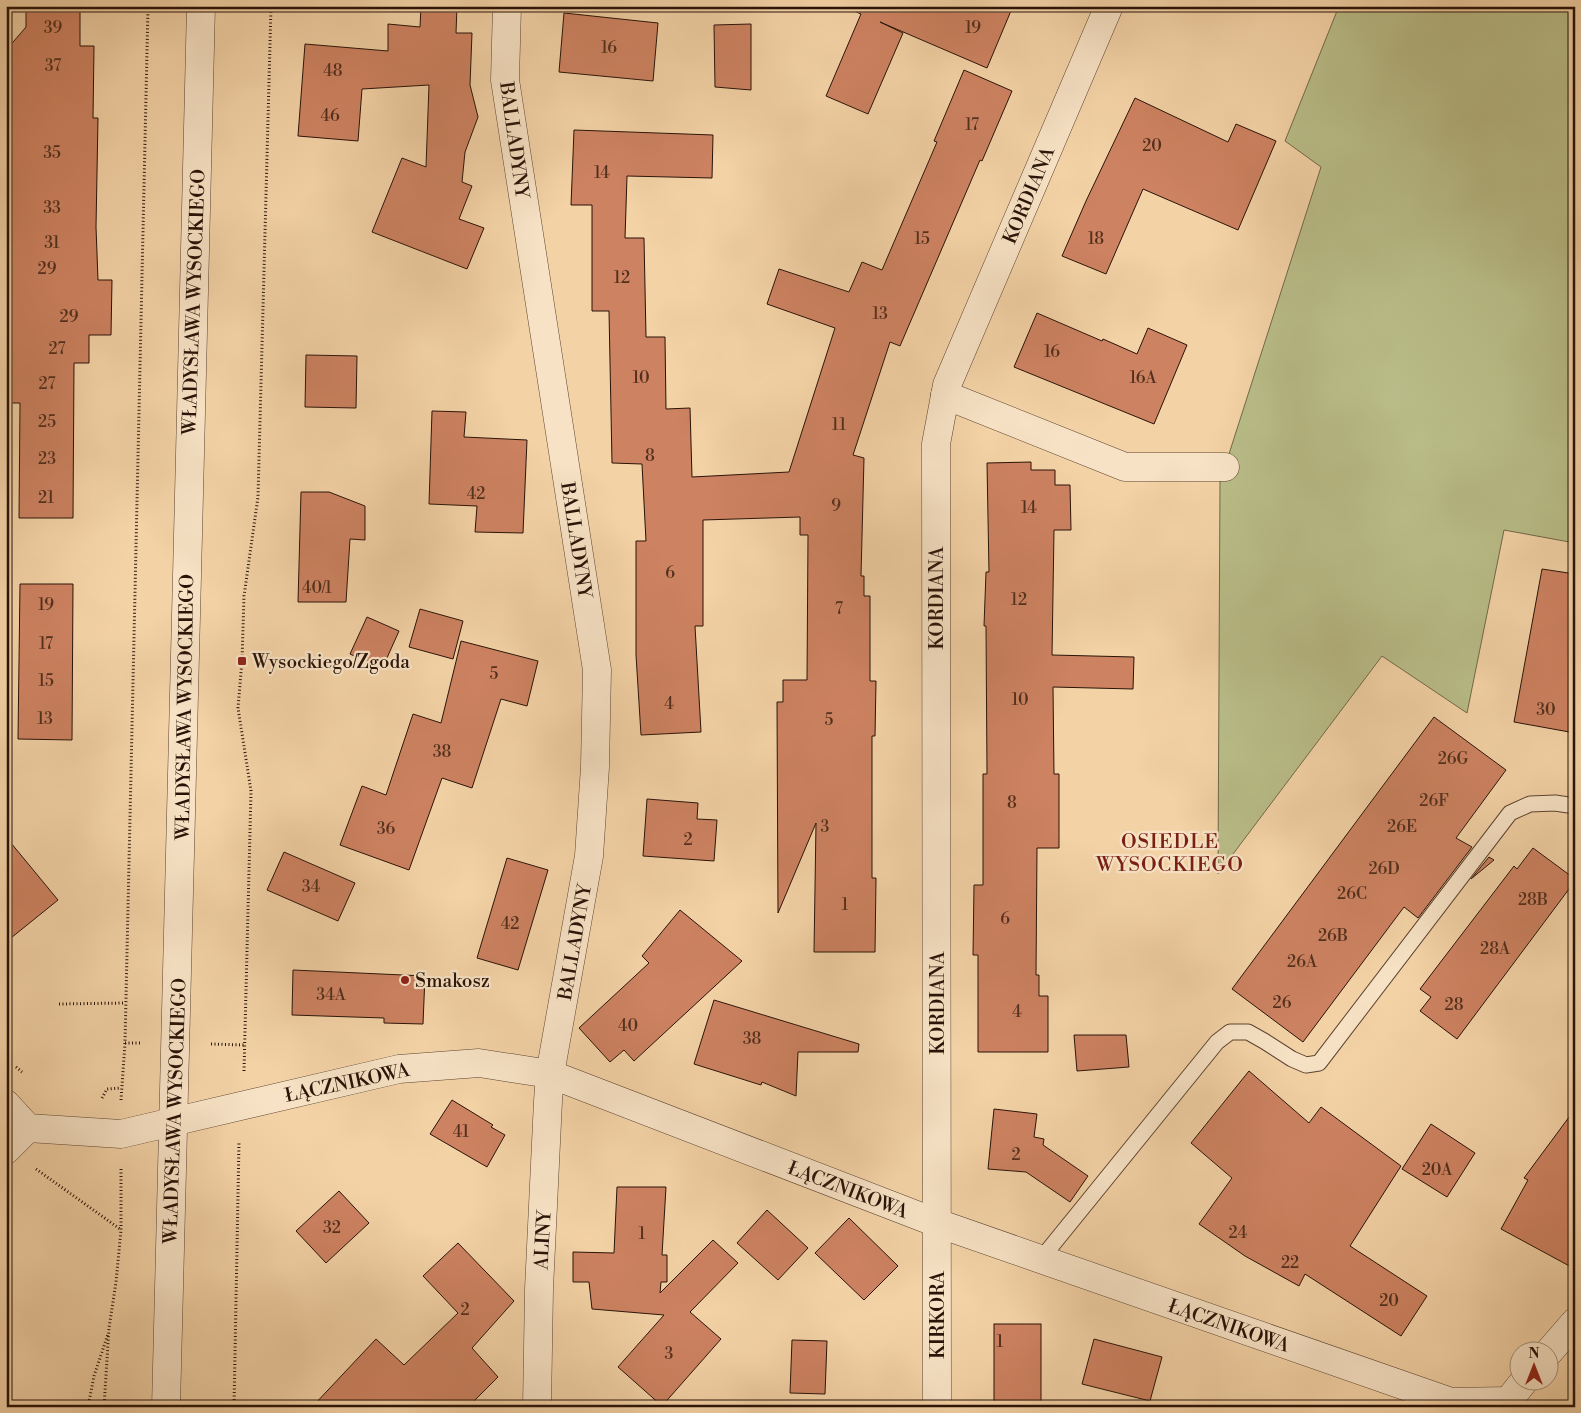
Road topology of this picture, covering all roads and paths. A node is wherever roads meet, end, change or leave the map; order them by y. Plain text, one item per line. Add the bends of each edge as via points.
1 (148, 6) edge
2 (201, 6) edge
3 (271, 6) edge
4 (507, 6) edge
5 (1109, 6) edge
6 (945, 395) junction
7 (1225, 467) dead end
8 (1575, 806) edge
9 (126, 1003) junction
10 (58, 1004) dead end
11 (550, 1074) junction
12 (6, 1104) edge
13 (250, 1104) junction
14 (174, 1122) junction
15 (28, 1128) junction
16 (121, 1134) junction
17 (6, 1150) edge
18 (35, 1168) dead end
19 (937, 1223) junction
20 (121, 1230) junction
21 (1041, 1260) junction
22 (1575, 1322) edge
23 (109, 1328) junction
24 (1558, 1342) edge
25 (1518, 1390) edge
26 (1508, 1404) edge
27 (88, 1407) edge
28 (104, 1407) edge
29 (166, 1407) edge
30 (234, 1407) edge
31 (537, 1407) edge
32 (937, 1407) edge

1 - 9 path
2 - 14 street, WŁADYSŁAWA WYSOCKIEGO
3 - 13 path via 258,497 244,596 238,708 251,791 244,1076
4 - 11 street, BALLADYNY via 505,80 597,670 589,856
5 - 6 street, KORDIANA
6 - 7 street via 1124,467
6 - 19 street, KORDIANA via 936,444
8 - 21 lane via 1530,804 1510,813 1319,1063 1306,1065 1292,1060 1248,1032 1230,1032 1217,1042
9 - 10 path
9 - 16 path
11 - 13 street, ŁĄCZNIKOWA via 479,1063 399,1068
11 - 19 street, ŁĄCZNIKOWA
11 - 31 street, ALINY via 539,1289
12 - 15 street
13 - 14 street, ŁĄCZNIKOWA
13 - 30 path via 239,1137
14 - 16 street, ŁĄCZNIKOWA
14 - 29 street, WŁADYSŁAWA WYSOCKIEGO
15 - 16 street, ŁĄCZNIKOWA
15 - 17 street
16 - 20 path
18 - 20 path
19 - 21 street, ŁĄCZNIKOWA
19 - 32 street, KIRKORA
20 - 23 path
21 - 26 street, ŁĄCZNIKOWA via 1451,1402
22 - 24 street
23 - 27 path
23 - 28 path
25 - 26 street

